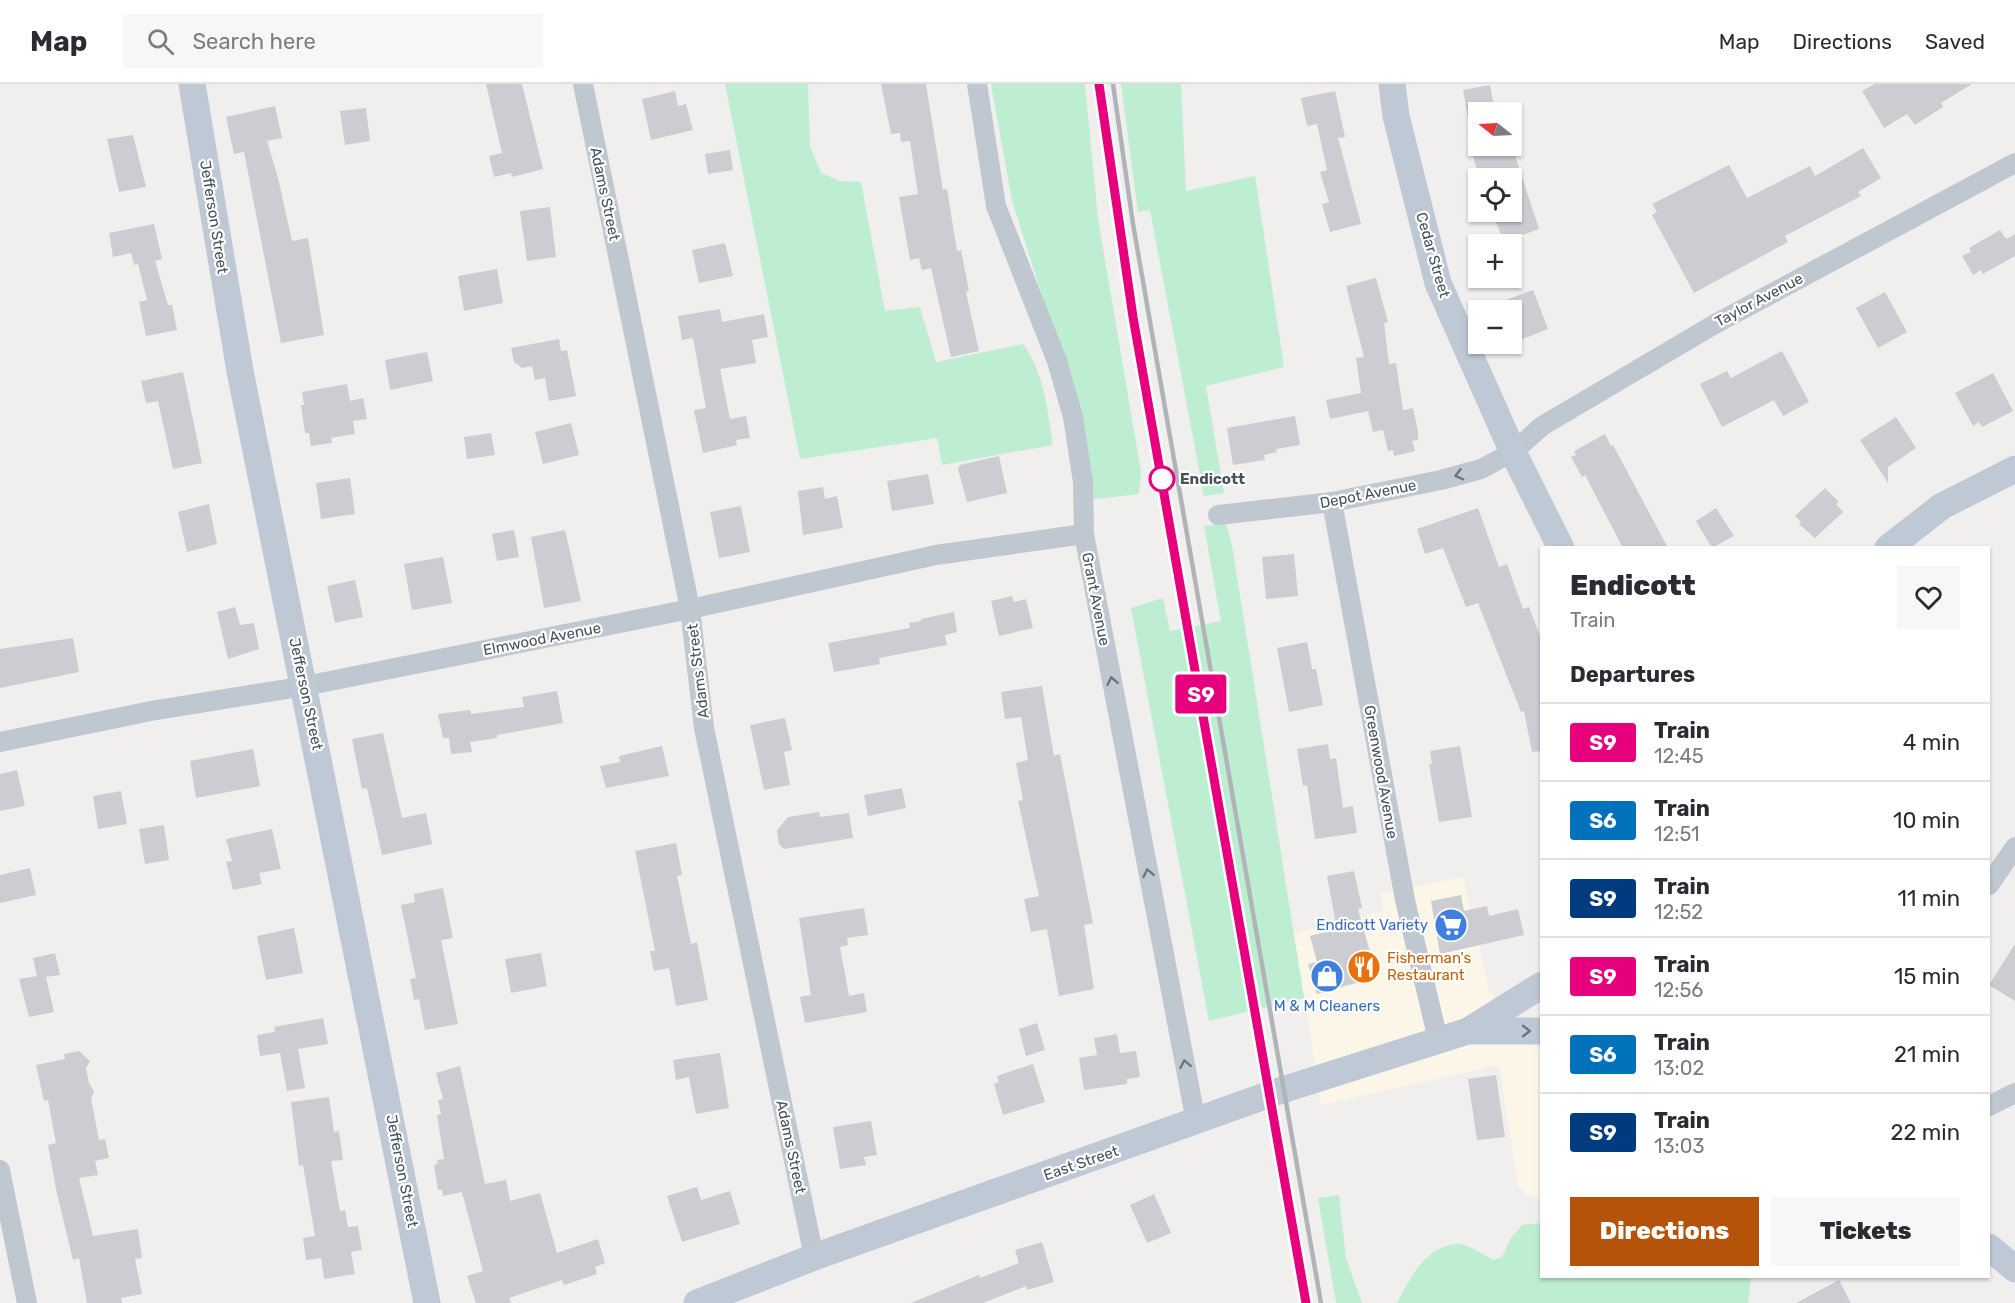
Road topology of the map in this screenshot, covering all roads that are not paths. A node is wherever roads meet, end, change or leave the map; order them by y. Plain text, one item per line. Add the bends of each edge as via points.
1 (192, 84) edge
2 (583, 84) edge
3 (977, 84) edge
4 (1392, 84) edge
5 (2015, 163) edge
6 (1513, 452) junction
7 (2015, 470) edge
8 (1332, 502) junction
9 (1218, 515) dead end
10 (1084, 534) junction
11 (1560, 546) edge
12 (1891, 546) edge
13 (690, 609) junction
14 (305, 686) junction
15 (0, 742) edge
16 (2015, 847) edge
17 (1990, 884) edge
18 (1540, 986) edge
19 (1468, 1031) junction
20 (1540, 1031) edge
21 (1438, 1040) junction
22 (2015, 1093) edge
23 (1990, 1106) edge
24 (1196, 1122) junction
25 (0, 1170) edge
26 (1990, 1248) edge
27 (814, 1257) junction
28 (2015, 1269) edge
29 (733, 1296) edge
30 (27, 1303) edge
31 (427, 1303) edge
32 (697, 1303) edge

1 - 14 street, Jefferson Street via 240,371
2 - 13 street, Adams Street
3 - 10 street, Grant Avenue via 996,206 1057,361 1073,417 1083,482
4 - 6 street, Cedar Street via 1396,116 1438,283
5 - 6 street, Taylor Avenue via 1715,324 1542,426
6 -> 8 street, Depot Avenue via 1481,469
6 - 11 street, Cedar Street
7 - 12 street via 1942,506
8 - 9 street, Depot Avenue
8 - 21 street, Greenwood Avenue via 1405,900
10 - 13 street, Elmwood Avenue via 936,555
24 -> 10 street, Grant Avenue
13 - 14 street, Elmwood Avenue
13 - 27 street, Adams Street via 704,728
14 - 15 street, Elmwood Avenue via 151,711
14 - 31 street, Jefferson Street
16 - 17 street
18 - 19 street, East Street
19 -> 20 street, East Street
19 - 21 street, East Street
21 - 24 street, East Street
22 - 23 street
24 - 27 street, East Street
25 - 30 street
26 - 28 street
27 - 29 street, East Street
29 - 32 street, East Street

